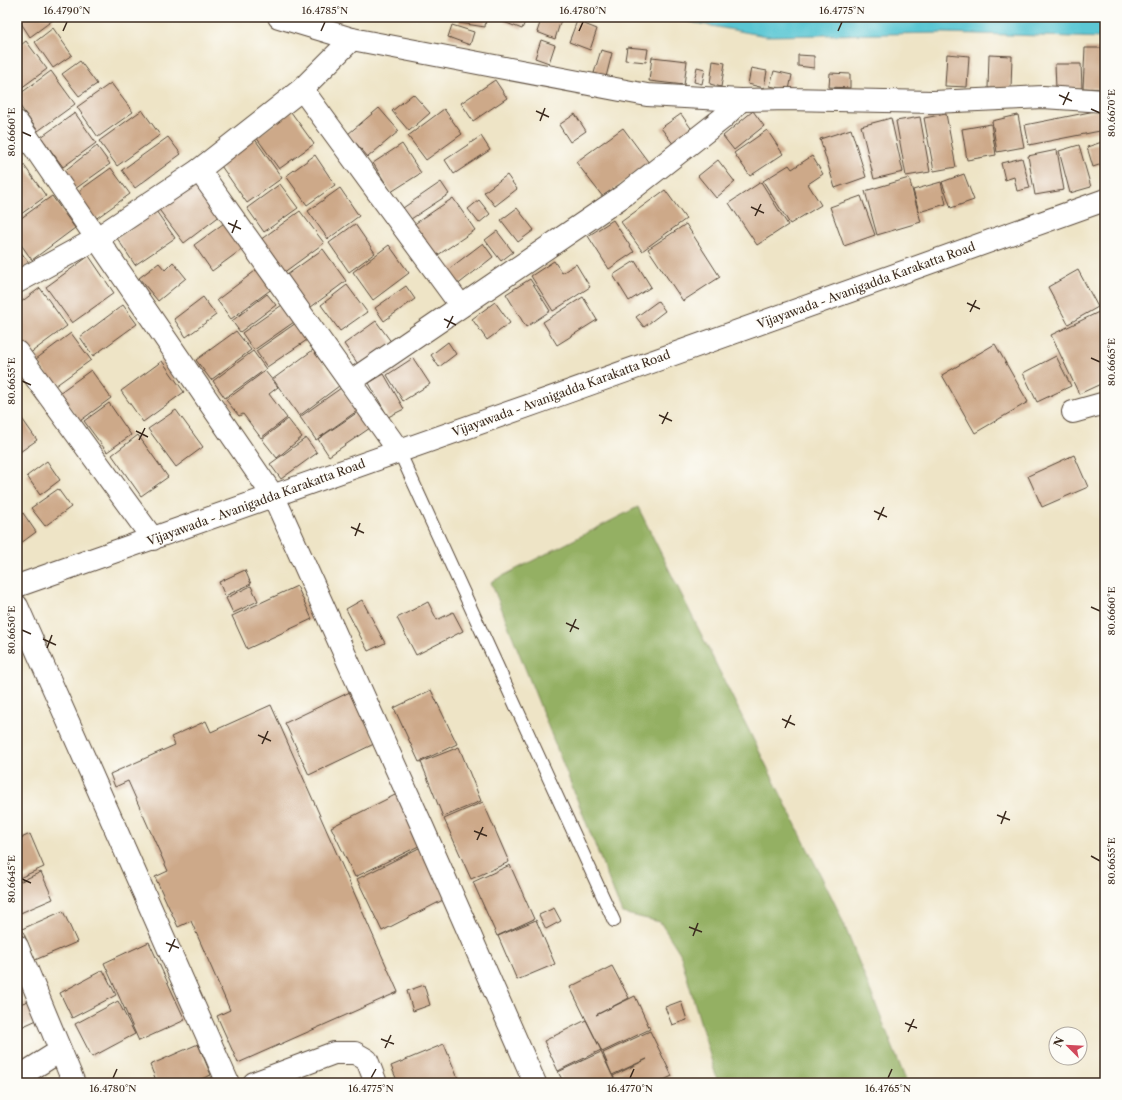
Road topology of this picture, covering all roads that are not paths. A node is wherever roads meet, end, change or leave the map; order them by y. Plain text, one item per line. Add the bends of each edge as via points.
1 (278, 17) edge
2 (352, 39) junction
3 (302, 89) junction
4 (741, 100) junction
5 (1105, 101) edge
6 (17, 122) edge
7 (199, 170) junction
8 (1105, 200) edge
9 (96, 239) junction
10 (17, 282) edge
11 (461, 306) junction
12 (17, 352) edge
13 (350, 382) junction
14 (1105, 403) edge
15 (1073, 412) dead end
16 (399, 451) junction
17 (274, 497) junction
18 (153, 539) junction
19 (17, 586) edge
20 (17, 606) edge
21 (614, 921) dead end
22 (17, 946) edge
23 (60, 1051) junction
24 (17, 1078) edge
25 (74, 1083) edge
26 (228, 1083) edge
27 (254, 1083) edge
28 (376, 1083) edge
29 (535, 1083) edge

1 - 2 street
2 - 3 street
2 - 4 street via 647,95
3 - 7 street
3 - 11 street
4 - 5 street via 787,98 933,102 1043,97
4 - 11 street via 723,118 626,194
6 - 9 street
7 - 9 street
7 - 13 street
8 - 16 street, Vijayawada - Avanigadda Karakatta Road
9 - 10 street
9 - 17 street
11 - 13 street
12 - 18 street
13 - 16 street
14 - 15 street
16 - 17 street, Vijayawada - Avanigadda Karakatta Road
16 - 21 lane
17 - 18 street, Vijayawada - Avanigadda Karakatta Road
17 - 29 street
18 - 19 street, Vijayawada - Avanigadda Karakatta Road
20 - 26 street
22 - 23 street
23 - 24 street
23 - 25 street
27 - 28 street via 334,1053 355,1053 367,1060

